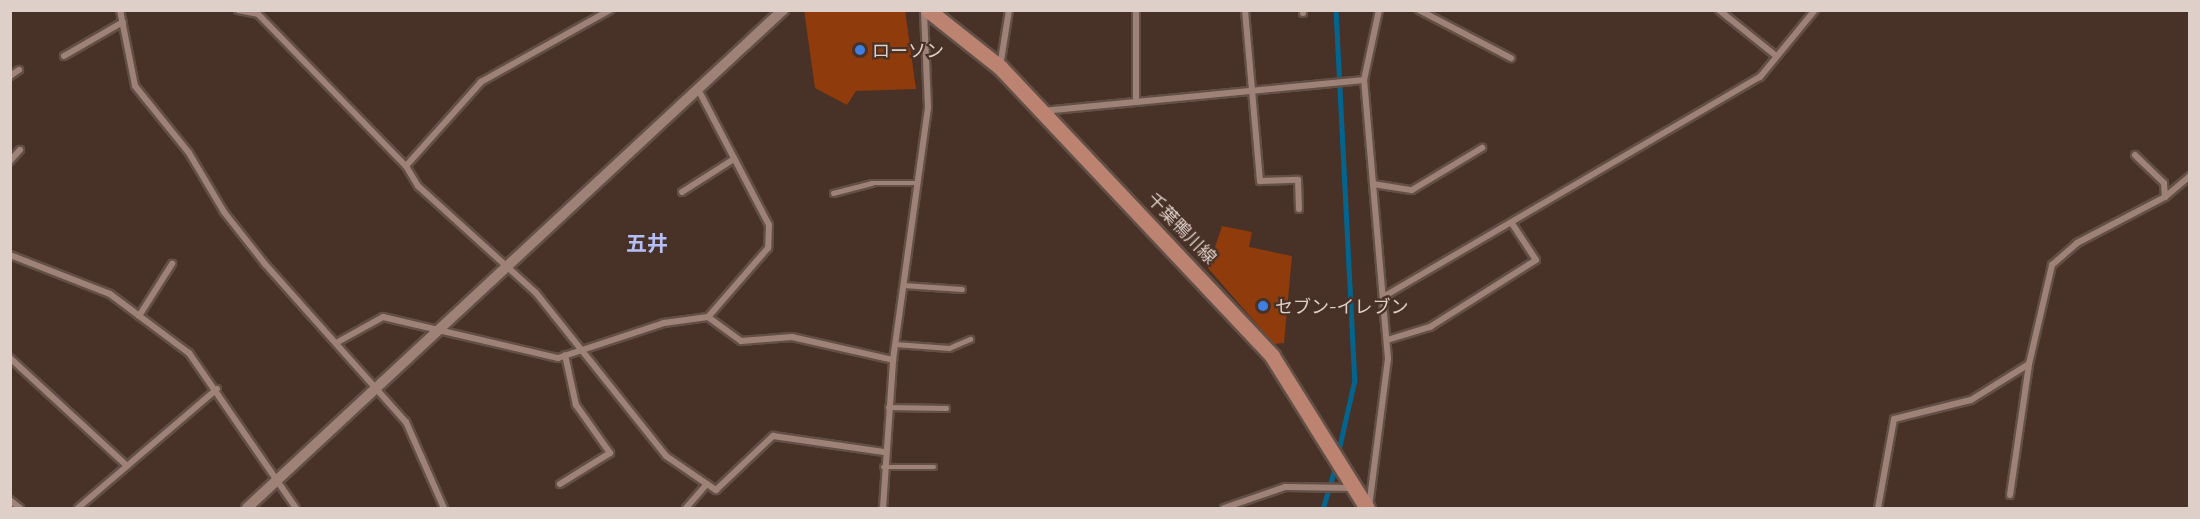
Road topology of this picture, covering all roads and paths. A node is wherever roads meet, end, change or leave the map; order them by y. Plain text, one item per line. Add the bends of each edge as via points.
1 (120, 10) edge
2 (238, 10) edge
3 (610, 10) edge
4 (783, 10) edge
5 (924, 10) edge
6 (928, 10) edge
7 (1009, 10) edge
8 (1136, 10) edge
9 (1245, 10) edge
10 (1379, 10) edge
11 (1419, 10) edge
12 (1719, 10) edge
13 (1815, 10) edge
14 (261, 12) edge
15 (123, 22) junction
16 (1775, 55) junction
17 (64, 56) dead end
18 (1511, 58) dead end
19 (1000, 67) junction
20 (19, 69) dead end
21 (10, 76) edge
22 (1364, 80) junction
23 (699, 91) junction
24 (1252, 91) junction
25 (1136, 102) junction
26 (1043, 111) junction
27 (1482, 148) dead end
28 (20, 150) dead end
29 (2135, 155) dead end
30 (734, 159) junction
31 (10, 161) edge
32 (406, 166) junction
33 (2190, 176) edge
34 (917, 183) junction
35 (1373, 184) junction
36 (682, 192) dead end
37 (833, 193) dead end
38 (2165, 197) junction
39 (1299, 209) dead end
40 (1511, 222) junction
41 (10, 255) edge
42 (172, 264) dead end
43 (509, 269) junction
44 (903, 285) junction
45 (962, 289) dead end
46 (1383, 297) junction
47 (139, 316) junction
48 (708, 317) junction
49 (441, 331) junction
50 (970, 339) dead end
51 (1387, 340) junction
52 (336, 344) junction
53 (895, 344) junction
54 (580, 351) junction
55 (565, 355) junction
56 (10, 358) edge
57 (893, 360) junction
58 (2029, 364) junction
59 (217, 389) junction
60 (377, 390) junction
61 (888, 407) junction
62 (946, 408) dead end
63 (884, 452) junction
64 (127, 466) junction
65 (934, 467) dead end
66 (883, 468) junction
67 (275, 483) junction
68 (560, 484) dead end
69 (707, 484) junction
70 (1354, 488) junction
71 (2010, 495) dead end
72 (10, 500) edge
73 (20, 508) edge
74 (78, 508) edge
75 (247, 508) edge
76 (296, 508) edge
77 (444, 508) edge
78 (686, 508) edge
79 (883, 508) edge
80 (1224, 508) edge
81 (1368, 508) edge
82 (1878, 508) edge

1 - 15 street
2 - 14 street
3 - 32 street via 480,82
4 - 23 street
5 - 34 street via 928,107
6 - 19 main road, 千葉鴨川線
7 - 19 street
8 - 25 street
9 - 24 street
10 - 22 street
11 - 18 street via 1457,26
12 - 16 street
13 - 16 street
14 - 32 street
15 - 17 street
15 - 52 street via 135,86 189,153 224,212
16 - 40 street via 1760,77
19 - 26 main road, 千葉鴨川線
20 - 21 street
22 - 24 street
22 - 35 street
23 - 30 street
23 - 43 street
24 - 25 street
24 - 39 street via 1260,181 1298,180
25 - 26 street
26 - 70 main road, 千葉鴨川線 via 1272,356
27 - 35 street via 1412,190
28 - 31 street
29 - 38 street via 2163,183
30 - 36 street
30 - 48 street via 768,219 768,248
32 - 43 street via 418,186
33 - 38 street
34 - 37 lane via 872,183
34 - 44 street
35 - 46 street
38 - 58 street via 2077,243 2052,265
40 - 46 street
40 - 51 street via 1536,260 1430,327
41 - 47 street via 110,294
42 - 47 street
43 - 49 street
43 - 54 street via 536,292
44 - 45 lane
44 - 53 street
46 - 51 street
47 - 59 street via 189,353
48 - 54 street via 664,323
48 - 57 street via 741,341 792,337
49 - 52 street via 383,317
49 - 55 street via 558,358
49 - 60 street
50 - 53 lane via 949,348
51 - 81 street
52 - 60 street
53 - 57 street
54 - 55 street
54 - 69 street via 666,456
55 - 68 street via 576,405 610,453
56 - 64 street
57 - 61 street
58 - 71 street
58 - 82 street via 1971,400 1894,419
59 - 64 street
59 - 67 street
60 - 67 street
60 - 77 street via 406,422
61 - 62 lane
61 - 63 street
63 - 66 street
63 - 69 street via 773,436 716,490
64 - 74 street
65 - 66 lane
66 - 79 street
67 - 75 street
67 - 76 street
69 - 78 street
70 - 80 street via 1285,487
70 - 81 main road, 千葉鴨川線
72 - 73 street

